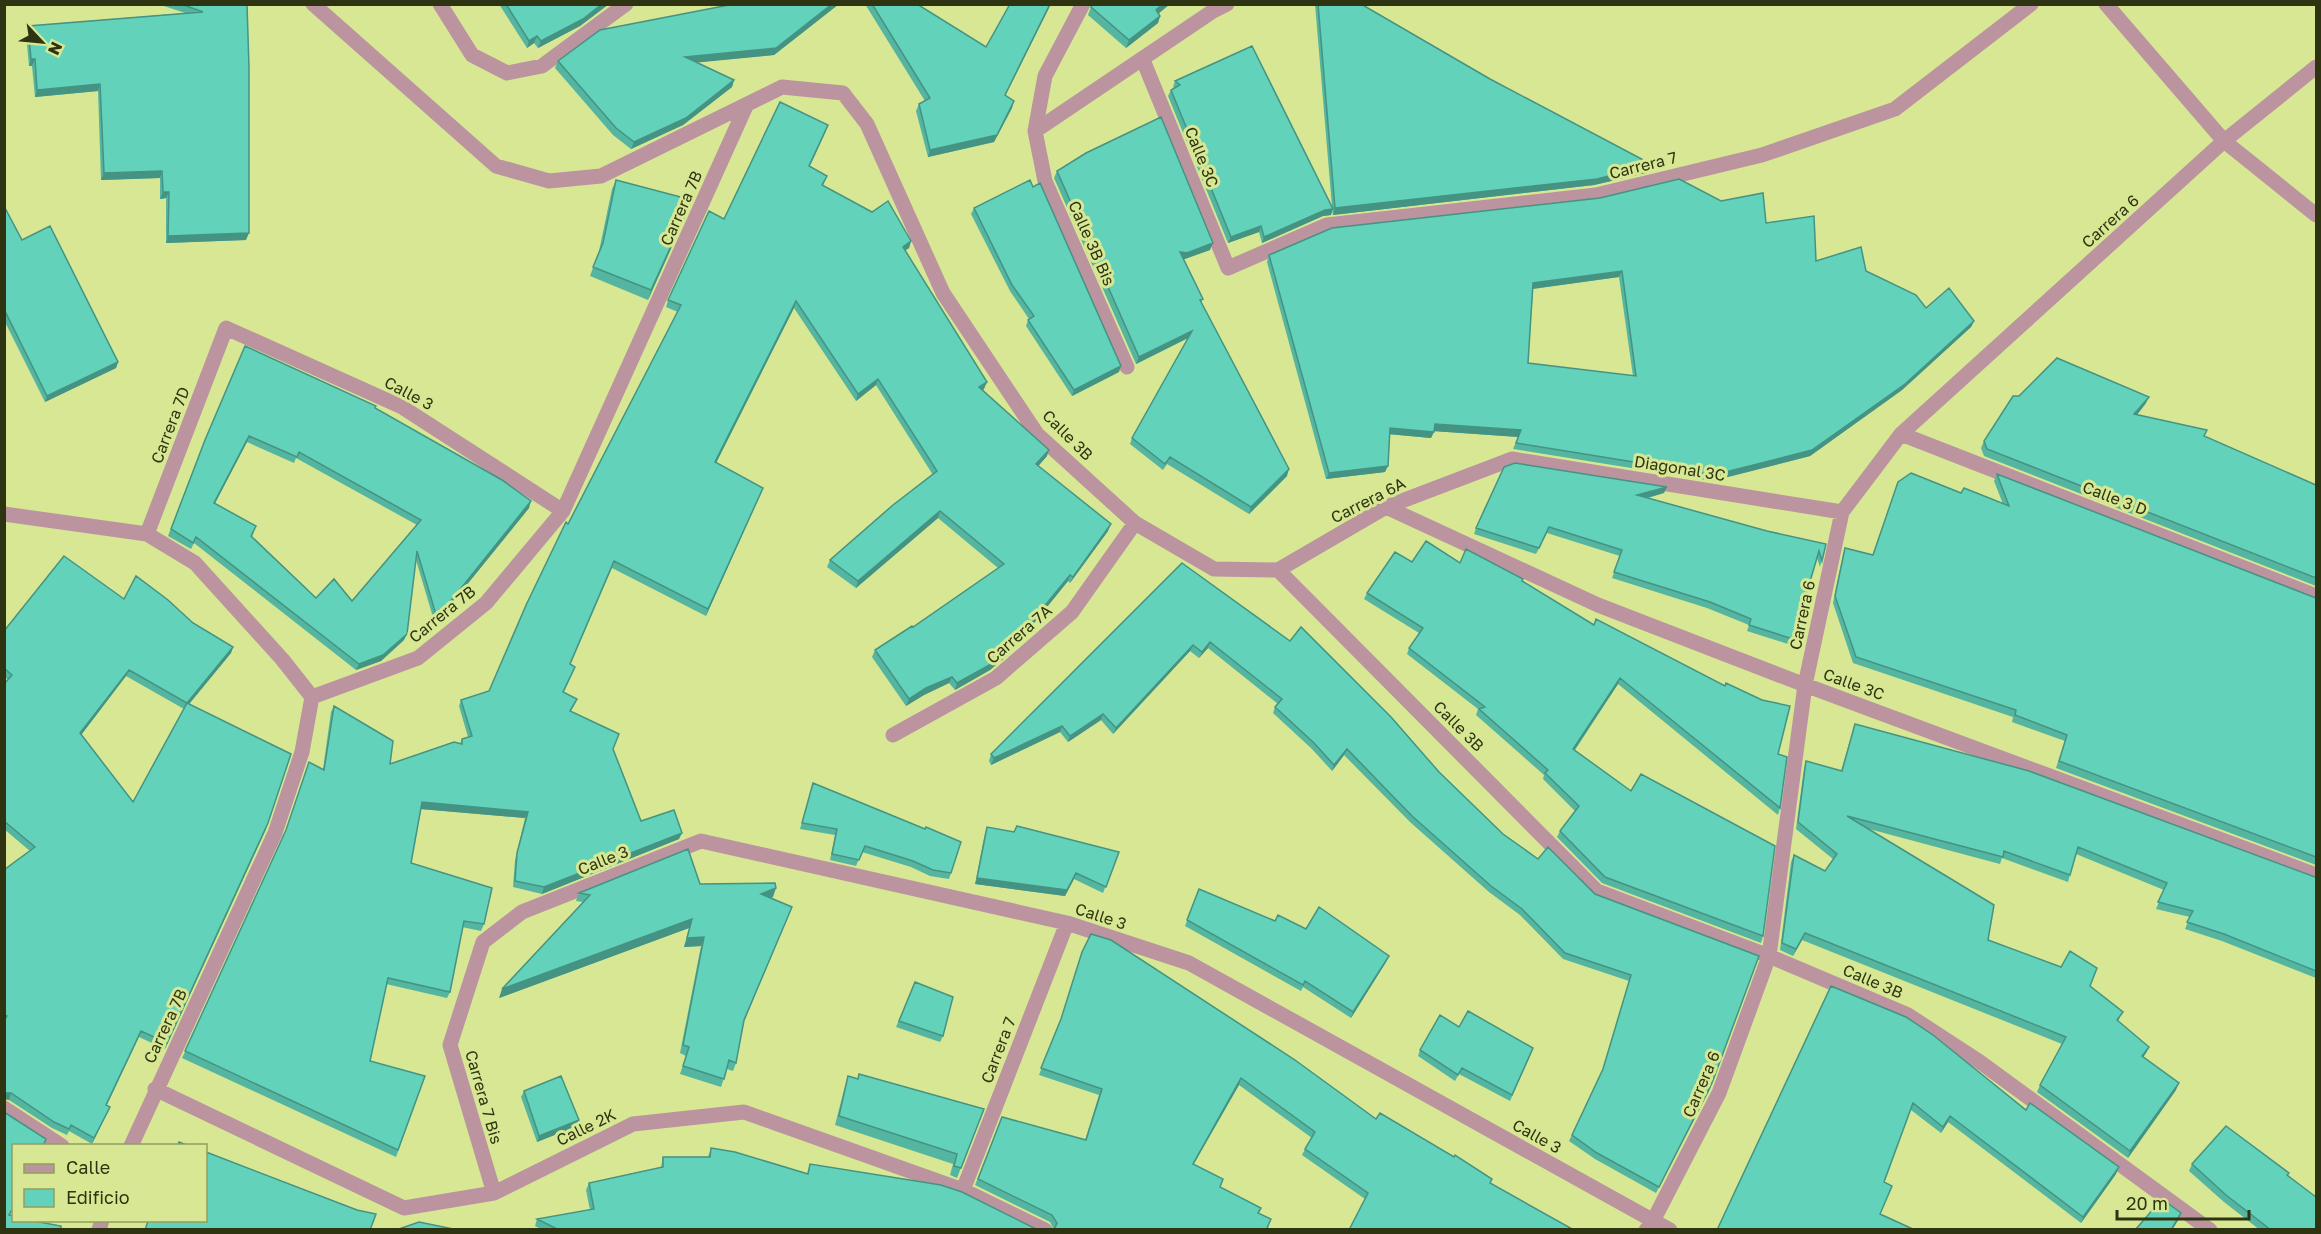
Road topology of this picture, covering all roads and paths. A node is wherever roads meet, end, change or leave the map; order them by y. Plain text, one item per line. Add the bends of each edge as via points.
1 (313, 4) edge
2 (440, 4) edge
3 (626, 4) edge
4 (1083, 4) edge
5 (1227, 4) edge
6 (2031, 4) edge
7 (2106, 4) edge
8 (1143, 60) junction
9 (2316, 67) edge
10 (747, 104) junction
11 (1035, 131) junction
12 (2224, 141) junction
13 (2316, 215) edge
14 (1228, 268) joint
15 (226, 328) joint
16 (1127, 367) dead end
17 (1901, 434) junction
18 (1512, 459) joint
19 (1386, 507) junction
20 (563, 511) junction
21 (1842, 512) junction
22 (4, 514) edge
23 (1135, 523) junction
24 (147, 534) junction
25 (1278, 570) junction
26 (2316, 596) edge
27 (1805, 685) junction
28 (312, 697) junction
29 (894, 735) dead end
30 (2316, 875) edge
31 (1067, 923) junction
32 (483, 942) joint
33 (1769, 956) junction
34 (155, 1089) junction
35 (4, 1108) edge
36 (59, 1144) edge
37 (131, 1144) edge
38 (963, 1190) junction
39 (494, 1193) junction
40 (1650, 1226) edge
41 (1046, 1230) edge
42 (1670, 1230) edge
43 (2210, 1230) edge

1 - 10 street via 496,166 549,181 601,176
2 - 3 street via 472,55 507,73 542,66
4 - 11 street via 1044,76
5 - 8 street
6 - 14 street, Carrera 7 via 1895,109 1762,155 1596,195 1327,225
7 - 12 street
8 - 11 street
8 - 14 street, Calle 3C
9 - 12 street, Carrera 6
10 - 20 street, Carrera 7B
10 - 23 street, Calle 3B via 782,87 843,93 867,124 943,294 1037,434
11 - 16 street, Calle 3B Bis via 1045,181
12 - 13 street
12 - 17 street, Carrera 6
15 - 20 street, Calle 3 via 402,407
15 - 24 street, Carrera 7D
17 - 21 street, Carrera 6
17 - 26 street, Calle 3 D
18 - 19 street, Carrera 6A
18 - 21 street, Diagonal 3C
19 - 25 street, Carrera 6A
19 - 27 street, Calle 3C via 1598,604
20 - 28 street, Carrera 7B via 486,603 418,658
21 - 27 street, Carrera 6
22 - 24 street
23 - 25 street, Calle 3B via 1214,569
23 - 29 street, Carrera 7A via 1072,612 996,678
24 - 28 street via 195,563
25 - 33 street, Calle 3B via 1598,891
27 - 30 street, Calle 3C
27 - 33 street, Carrera 6
28 - 34 street, Carrera 7B via 302,752 275,833
31 - 32 street, Calle 3 via 701,841 522,912
31 - 38 street, Carrera 7
31 - 40 street, Calle 3 via 1188,963
32 - 39 street, Carrera 7 Bis via 450,1045
33 - 40 street, Carrera 6 via 1719,1093
33 - 43 street, Calle 3B via 1908,1015 1980,1062
34 - 37 street, Carrera 7B
34 - 39 street, Calle 2K via 404,1208
35 - 36 street
38 - 39 street, Calle 2K via 744,1112 633,1124
38 - 41 street, Calle 2K
40 - 42 street, Calle 3

